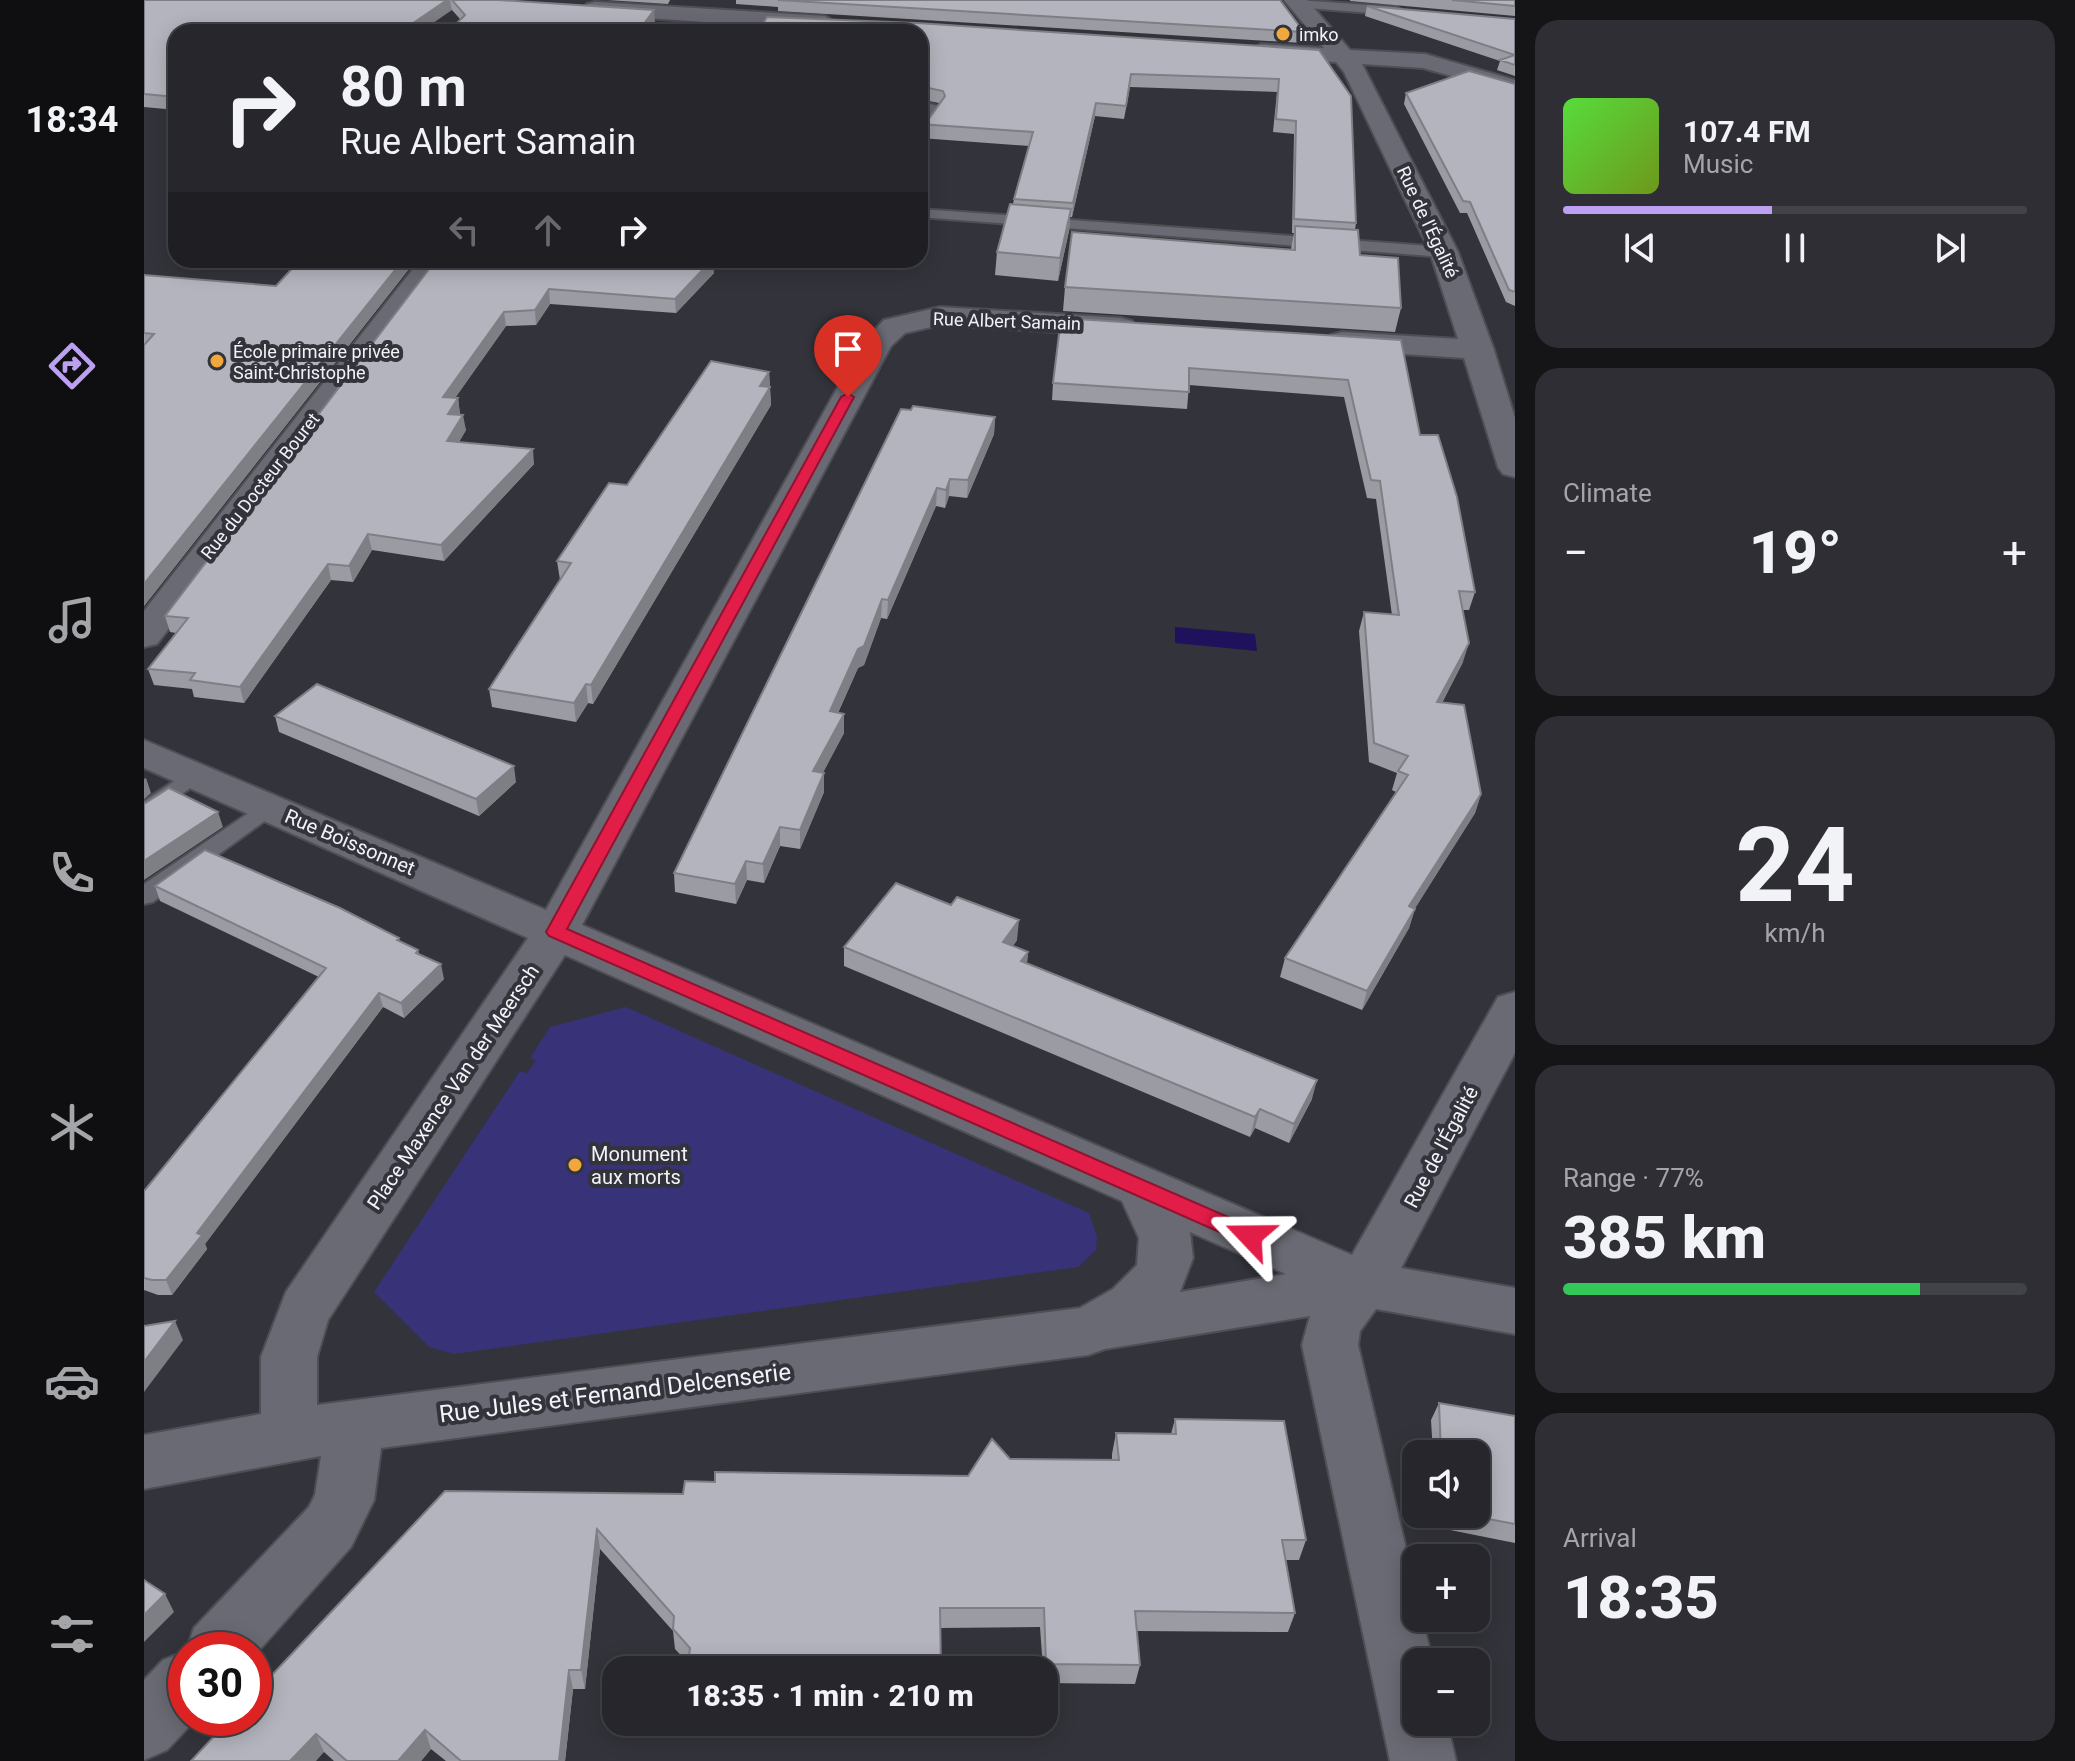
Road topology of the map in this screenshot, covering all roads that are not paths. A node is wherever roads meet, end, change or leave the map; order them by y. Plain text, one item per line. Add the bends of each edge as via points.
1 (1297, 2) edge
2 (628, 5) edge
3 (568, 7) edge
4 (1419, 13) edge
5 (729, 24) edge
6 (1234, 49) edge
7 (1344, 56) junction
8 (1515, 87) edge
9 (935, 107) edge
10 (928, 117) edge
11 (928, 214) edge
12 (1444, 252) junction
13 (429, 268) edge
14 (1148, 328) edge
15 (1305, 339) edge
16 (1479, 350) junction
17 (1515, 467) edge
18 (144, 636) edge
19 (144, 753) edge
20 (194, 775) junction
21 (269, 807) junction
22 (144, 812) edge
23 (144, 896) edge
24 (556, 932) junction
25 (1515, 1009) edge
26 (1142, 1190) junction
27 (1364, 1284) junction
28 (1515, 1311) edge
29 (1088, 1331) junction
30 (355, 1427) junction
31 (292, 1434) junction
32 (144, 1462) edge
33 (234, 1632) edge
34 (168, 1702) edge
35 (144, 1727) edge
36 (1423, 1761) edge

1 - 4 lane
1 - 7 street, Rue de l'Égalité
2 - 3 street
2 - 5 street
6 - 7 street
7 - 8 street via 1425,61
7 - 12 street, Rue de l'Égalité
9 - 10 lane
11 - 12 lane
12 - 16 street, Rue de l'Égalité
13 - 18 street, Rue du Docteur Bouret
14 - 24 street, Rue Albert Samain via 940,316 910,321 885,334
15 - 16 street
16 - 17 street, Rue de l'Égalité
19 - 20 street, Rue Boissonnet
20 - 21 street, Rue Boissonnet
20 - 22 lane
21 - 23 lane
21 - 24 street, Rue Boissonnet
24 - 26 street
24 - 31 street, Place Maxence Van der Meersch via 305,1309 292,1338 285,1377
25 - 27 street, Rue de l'Égalité
26 - 27 street
26 - 29 street, Rue Jules et Fernand Delcenserie via 1161,1215 1167,1238 1163,1270 1151,1292 1130,1311
27 - 28 street
27 - 29 street, Rue Jules et Fernand Delcenserie
27 - 36 street, Rue de l'Égalité via 1334,1323 1330,1345
29 - 30 street, Rue Jules et Fernand Delcenserie
30 - 31 street, Rue Jules et Fernand Delcenserie
30 - 33 street via 344,1500 330,1527
31 - 32 street, Rue Jules et Fernand Delcenserie
34 - 35 street

